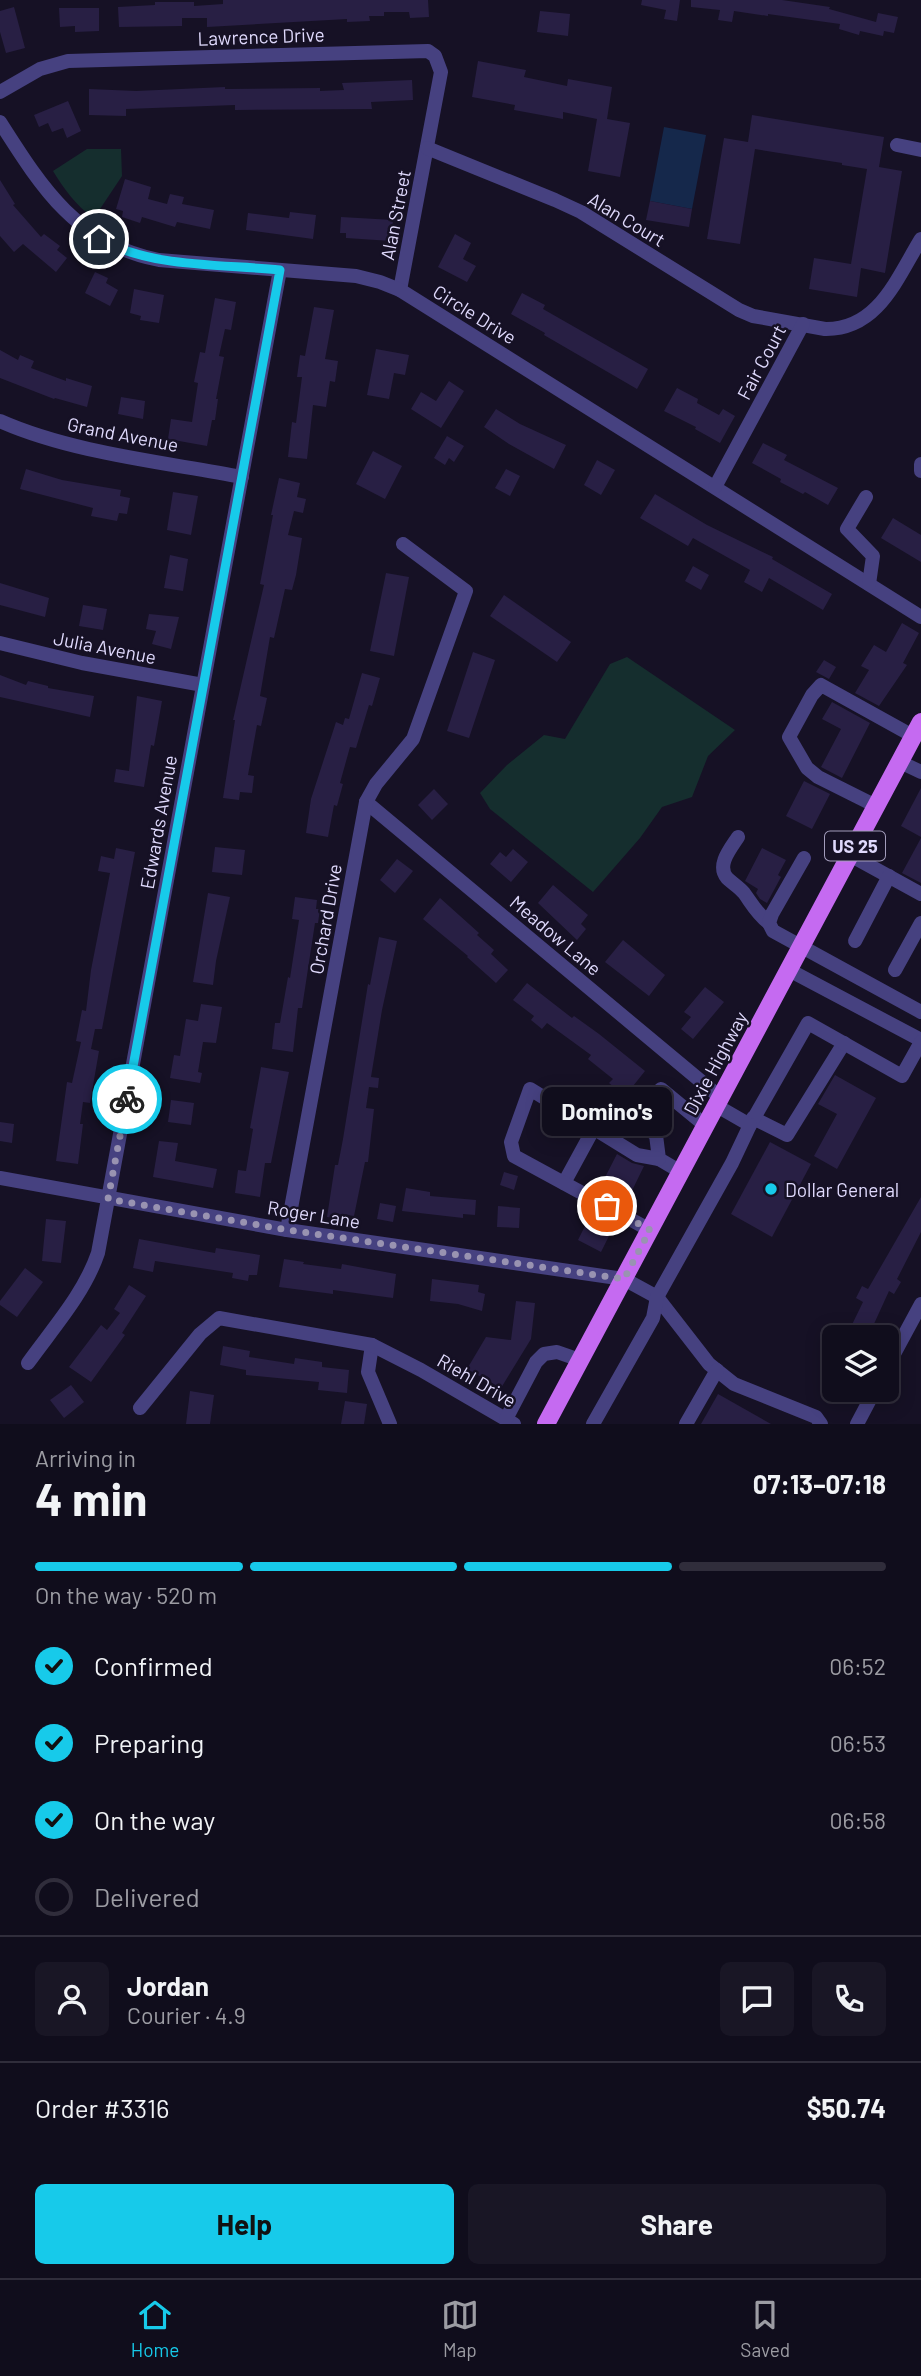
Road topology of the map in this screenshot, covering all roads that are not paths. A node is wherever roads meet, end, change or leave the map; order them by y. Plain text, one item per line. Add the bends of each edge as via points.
1 (0, 92) edge
2 (0, 122) edge
3 (897, 145) dead end
4 (427, 148) junction
5 (921, 150) edge
6 (921, 239) edge
7 (280, 270) junction
8 (400, 290) junction
9 (803, 324) junction
10 (0, 421) edge
11 (921, 464) edge
12 (921, 471) edge
13 (242, 477) junction
14 (715, 487) junction
15 (866, 497) dead end
16 (403, 544) dead end
17 (869, 584) junction
18 (921, 617) edge
19 (0, 643) edge
20 (203, 685) junction
21 (917, 729) edge
22 (900, 762) junction
23 (921, 772) edge
24 (366, 802) junction
25 (876, 806) junction
26 (738, 837) dead end
27 (850, 855) junction
28 (804, 858) dead end
29 (889, 876) junction
30 (921, 894) edge
31 (769, 923) junction
32 (921, 923) edge
33 (855, 941) dead end
34 (801, 948) junction
35 (789, 970) junction
36 (895, 970) dead end
37 (921, 1012) edge
38 (921, 1041) edge
39 (844, 1043) junction
40 (719, 1102) junction
41 (624, 1108) dead end
42 (635, 1118) junction
43 (752, 1121) junction
44 (705, 1126) junction
45 (594, 1128) junction
46 (659, 1159) junction
47 (681, 1172) junction
48 (0, 1178) edge
49 (564, 1183) junction
50 (108, 1199) junction
51 (288, 1230) junction
52 (650, 1230) junction
53 (624, 1279) junction
54 (657, 1297) junction
55 (921, 1304) edge
56 (372, 1345) junction
57 (899, 1345) edge
58 (580, 1360) junction
59 (28, 1363) dead end
60 (717, 1370) junction
61 (869, 1402) edge
62 (140, 1408) dead end
63 (510, 1422) edge
64 (390, 1424) edge
65 (546, 1424) edge
66 (593, 1424) edge
67 (686, 1424) edge
68 (821, 1424) edge
69 (857, 1424) edge

1 - 4 street, Lawrence Drive via 40,69 68,61 421,50 435,56 441,72
2 - 7 street, Circle Drive via 53,198 83,228 110,245 159,260
3 - 5 street
4 - 8 street, Alan Street
4 - 9 street, Alan Court via 581,212 739,310
6 - 9 street, Fair Court via 867,317 837,329
7 - 8 street, Circle Drive via 356,276
7 - 13 street, Edwards Avenue
8 - 14 street, Circle Drive
9 - 14 street, Fair Court
10 - 13 street, Grand Avenue via 82,447
11 - 12 street
13 - 20 street, Edwards Avenue
14 - 17 street, Circle Drive
15 - 17 street via 847,529 873,556
16 - 24 street, Orchard Drive via 466,591 413,739
17 - 18 street, Circle Drive
19 - 20 street, Julia Avenue
20 - 50 street, Edwards Avenue
21 - 22 main road, Dixie Highway / US 25
21 - 25 street via 821,685 789,737 807,768 818,777
22 - 23 street
22 - 25 main road, Dixie Highway / US 25
24 - 40 street, Meadow Lane
24 - 51 street, Orchard Drive
25 - 27 main road, Dixie Highway / US 25
26 - 31 street via 724,860 723,871
27 - 29 street
27 - 34 main road, Dixie Highway / US 25
28 - 31 street
29 - 30 street
29 - 33 street
31 - 34 street via 777,934
32 - 36 street
34 - 35 main road, Dixie Highway / US 25
34 - 37 street
35 - 38 street
35 - 40 main road, Dixie Highway / US 25
38 - 39 street via 902,1076
39 - 43 street, Meadow Lane via 787,1135
39 - 43 street via 808,1023
40 - 43 street, Meadow Lane
40 - 44 main road, Dixie Highway / US 25
41 - 42 street
42 - 44 street via 661,1089
42 - 46 street via 656,1135
43 - 54 street
44 - 47 main road, Dixie Highway / US 25
45 - 46 street via 637,1155
45 - 49 street
45 - 49 street via 530,1089 511,1142 514,1156
46 - 47 street
47 - 52 main road, Dixie Highway / US 25
48 - 50 street, Roger Lane
49 - 52 street
50 - 51 street, Roger Lane
50 - 59 street, Edwards Avenue via 89,1277
51 - 53 street, Roger Lane
52 - 53 main road, Dixie Highway / US 25
53 - 54 street
53 - 58 main road, Dixie Highway / US 25
54 - 60 street
54 - 66 street via 653,1318
55 - 57 street
56 - 62 street, Riehl Drive via 219,1318 200,1334
56 - 63 street, Riehl Drive
56 - 64 street via 368,1372
58 - 63 street via 557,1352 544,1354 536,1362
58 - 65 main road, Dixie Highway / US 25
60 - 67 street
60 - 68 street via 734,1384 816,1417
61 - 69 street

